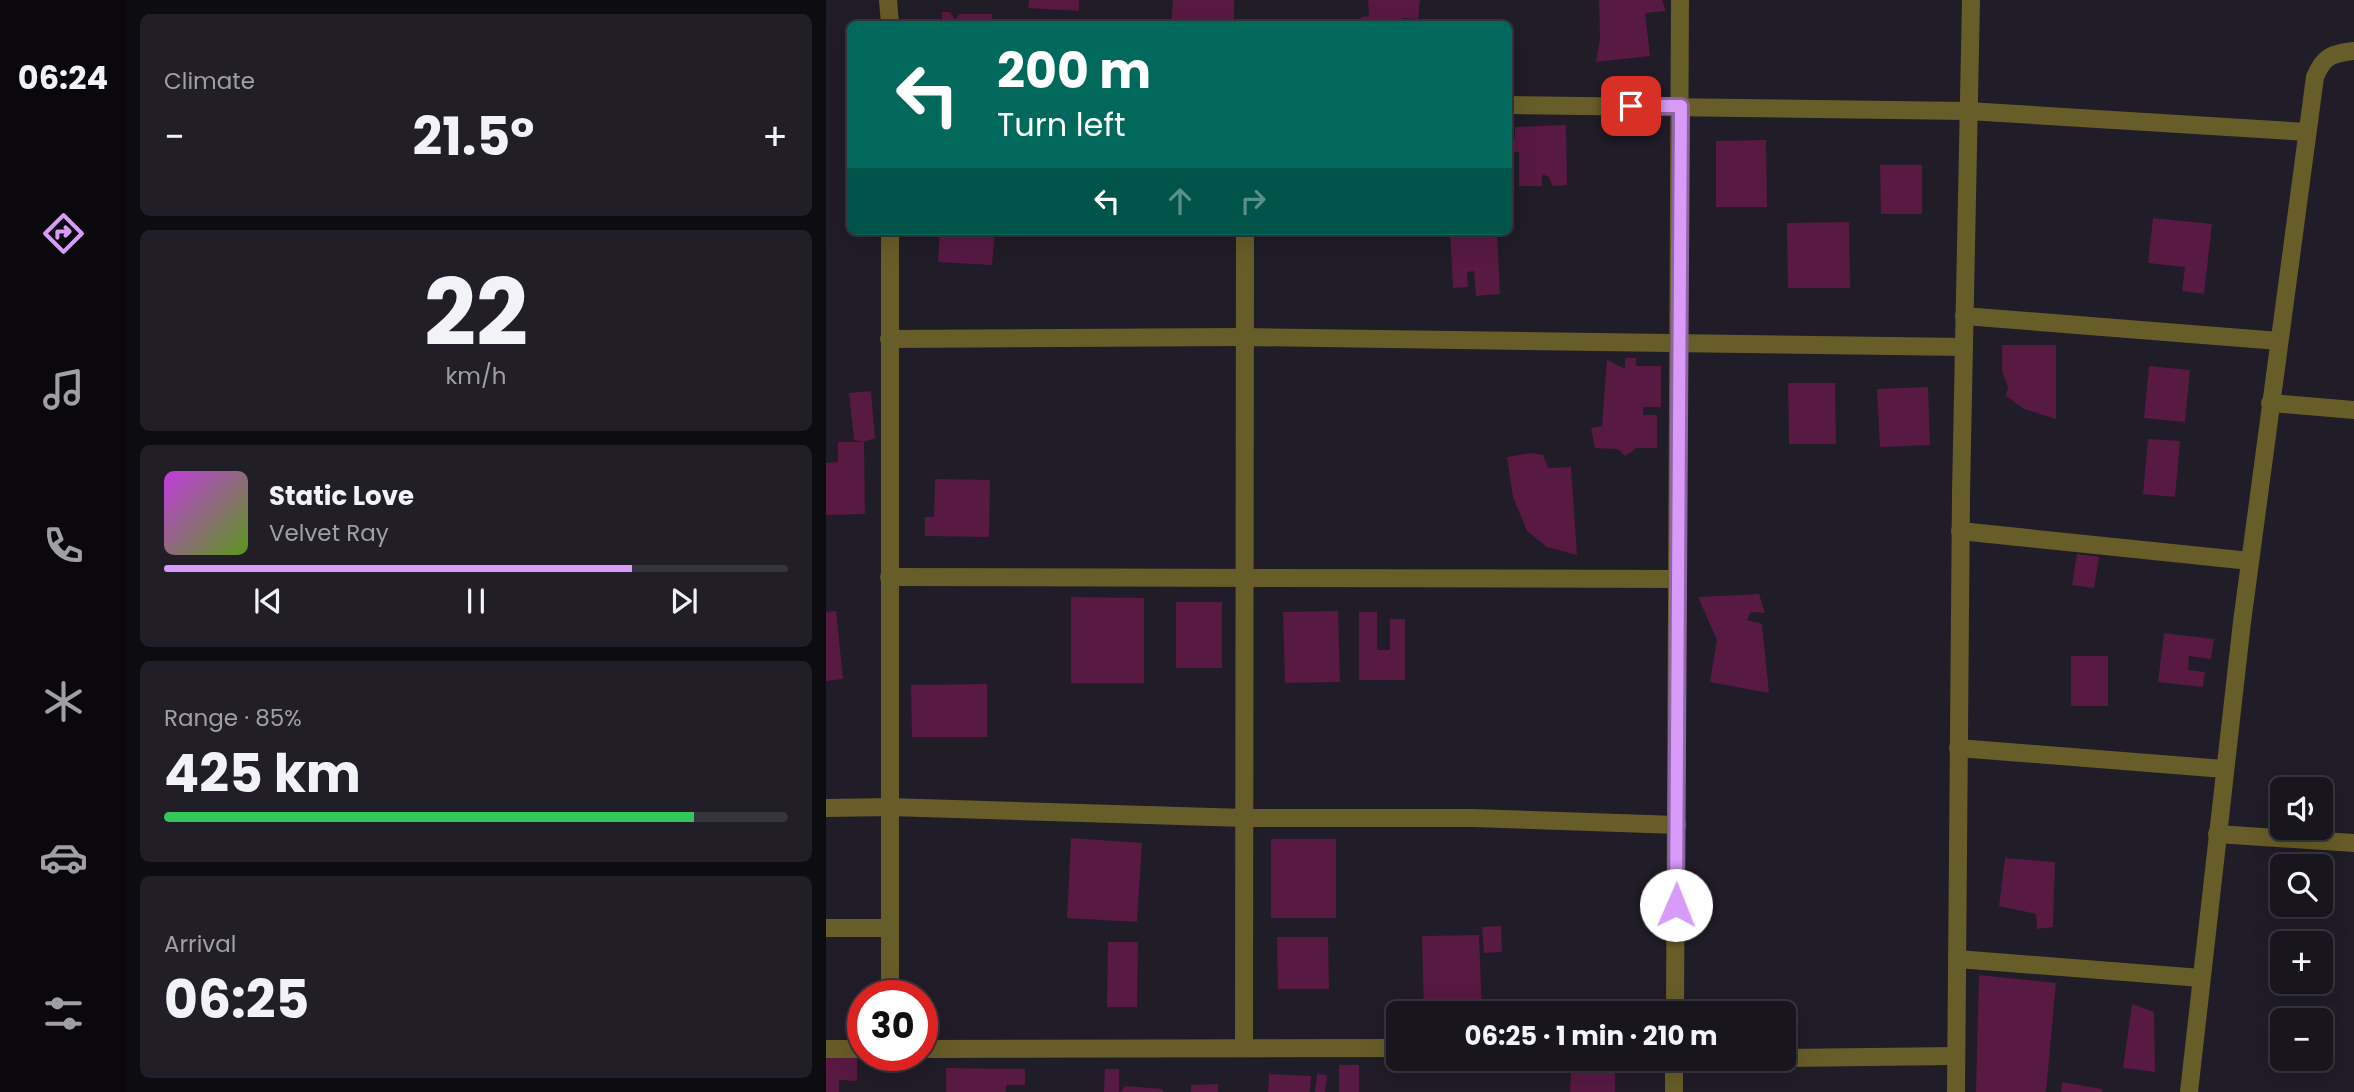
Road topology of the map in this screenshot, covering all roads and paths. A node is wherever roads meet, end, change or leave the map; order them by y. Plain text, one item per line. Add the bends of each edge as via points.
1 (888, 0) edge
2 (1680, 0) edge
3 (1971, 0) edge
4 (890, 21) edge
5 (2354, 51) edge
6 (1512, 105) edge
7 (1681, 106) junction
8 (1968, 111) junction
9 (2308, 132) junction
10 (890, 235) edge
11 (1245, 235) edge
12 (1964, 316) junction
13 (1243, 337) junction
14 (889, 339) junction
15 (2279, 341) junction
16 (1679, 345) junction
17 (1964, 347) junction
18 (2270, 403) junction
19 (2354, 410) edge
20 (1960, 531) junction
21 (2250, 561) junction
22 (1246, 575) junction
23 (889, 577) junction
24 (1677, 579) junction
25 (1958, 748) junction
26 (2224, 769) junction
27 (890, 807) junction
28 (826, 808) edge
29 (1245, 818) junction
30 (1676, 825) junction
31 (2217, 834) junction
32 (2354, 843) edge
33 (826, 928) edge
34 (890, 928) junction
35 (1956, 959) junction
36 (2201, 978) junction
37 (890, 980) edge
38 (1675, 1001) edge
39 (1244, 1048) junction
40 (1386, 1048) edge
41 (826, 1049) edge
42 (847, 1049) edge
43 (938, 1049) edge
44 (1956, 1056) junction
45 (1796, 1058) edge
46 (1674, 1071) edge
47 (1674, 1092) edge
48 (1956, 1092) edge
49 (2189, 1092) edge

1 - 4 street
2 - 7 street
3 - 8 street
5 - 9 street via 2330,53 2321,62
6 - 7 street
7 - 8 street
7 - 16 street
8 - 9 street
8 - 12 street
9 - 15 street
10 - 14 street
11 - 13 street
12 - 15 street
12 - 17 street
13 - 14 street
13 - 16 street
13 - 22 street
14 - 23 street
15 - 18 street
16 - 17 street
16 - 24 street
17 - 20 street
18 - 19 street
18 - 21 street
20 - 21 street
20 - 25 street
21 - 26 street
22 - 23 street
22 - 24 street
22 - 29 street
23 - 27 street
24 - 30 street
25 - 26 street
25 - 35 street
26 - 31 street
27 - 28 street
27 - 29 street
27 - 34 street
29 - 30 street via 1472,818
29 - 39 street
30 - 38 street
31 - 32 street
31 - 36 street
33 - 34 street
34 - 37 street
35 - 36 street
35 - 44 street
36 - 49 street
39 - 40 street
39 - 43 street
41 - 42 street
44 - 45 street
44 - 48 street
46 - 47 street

